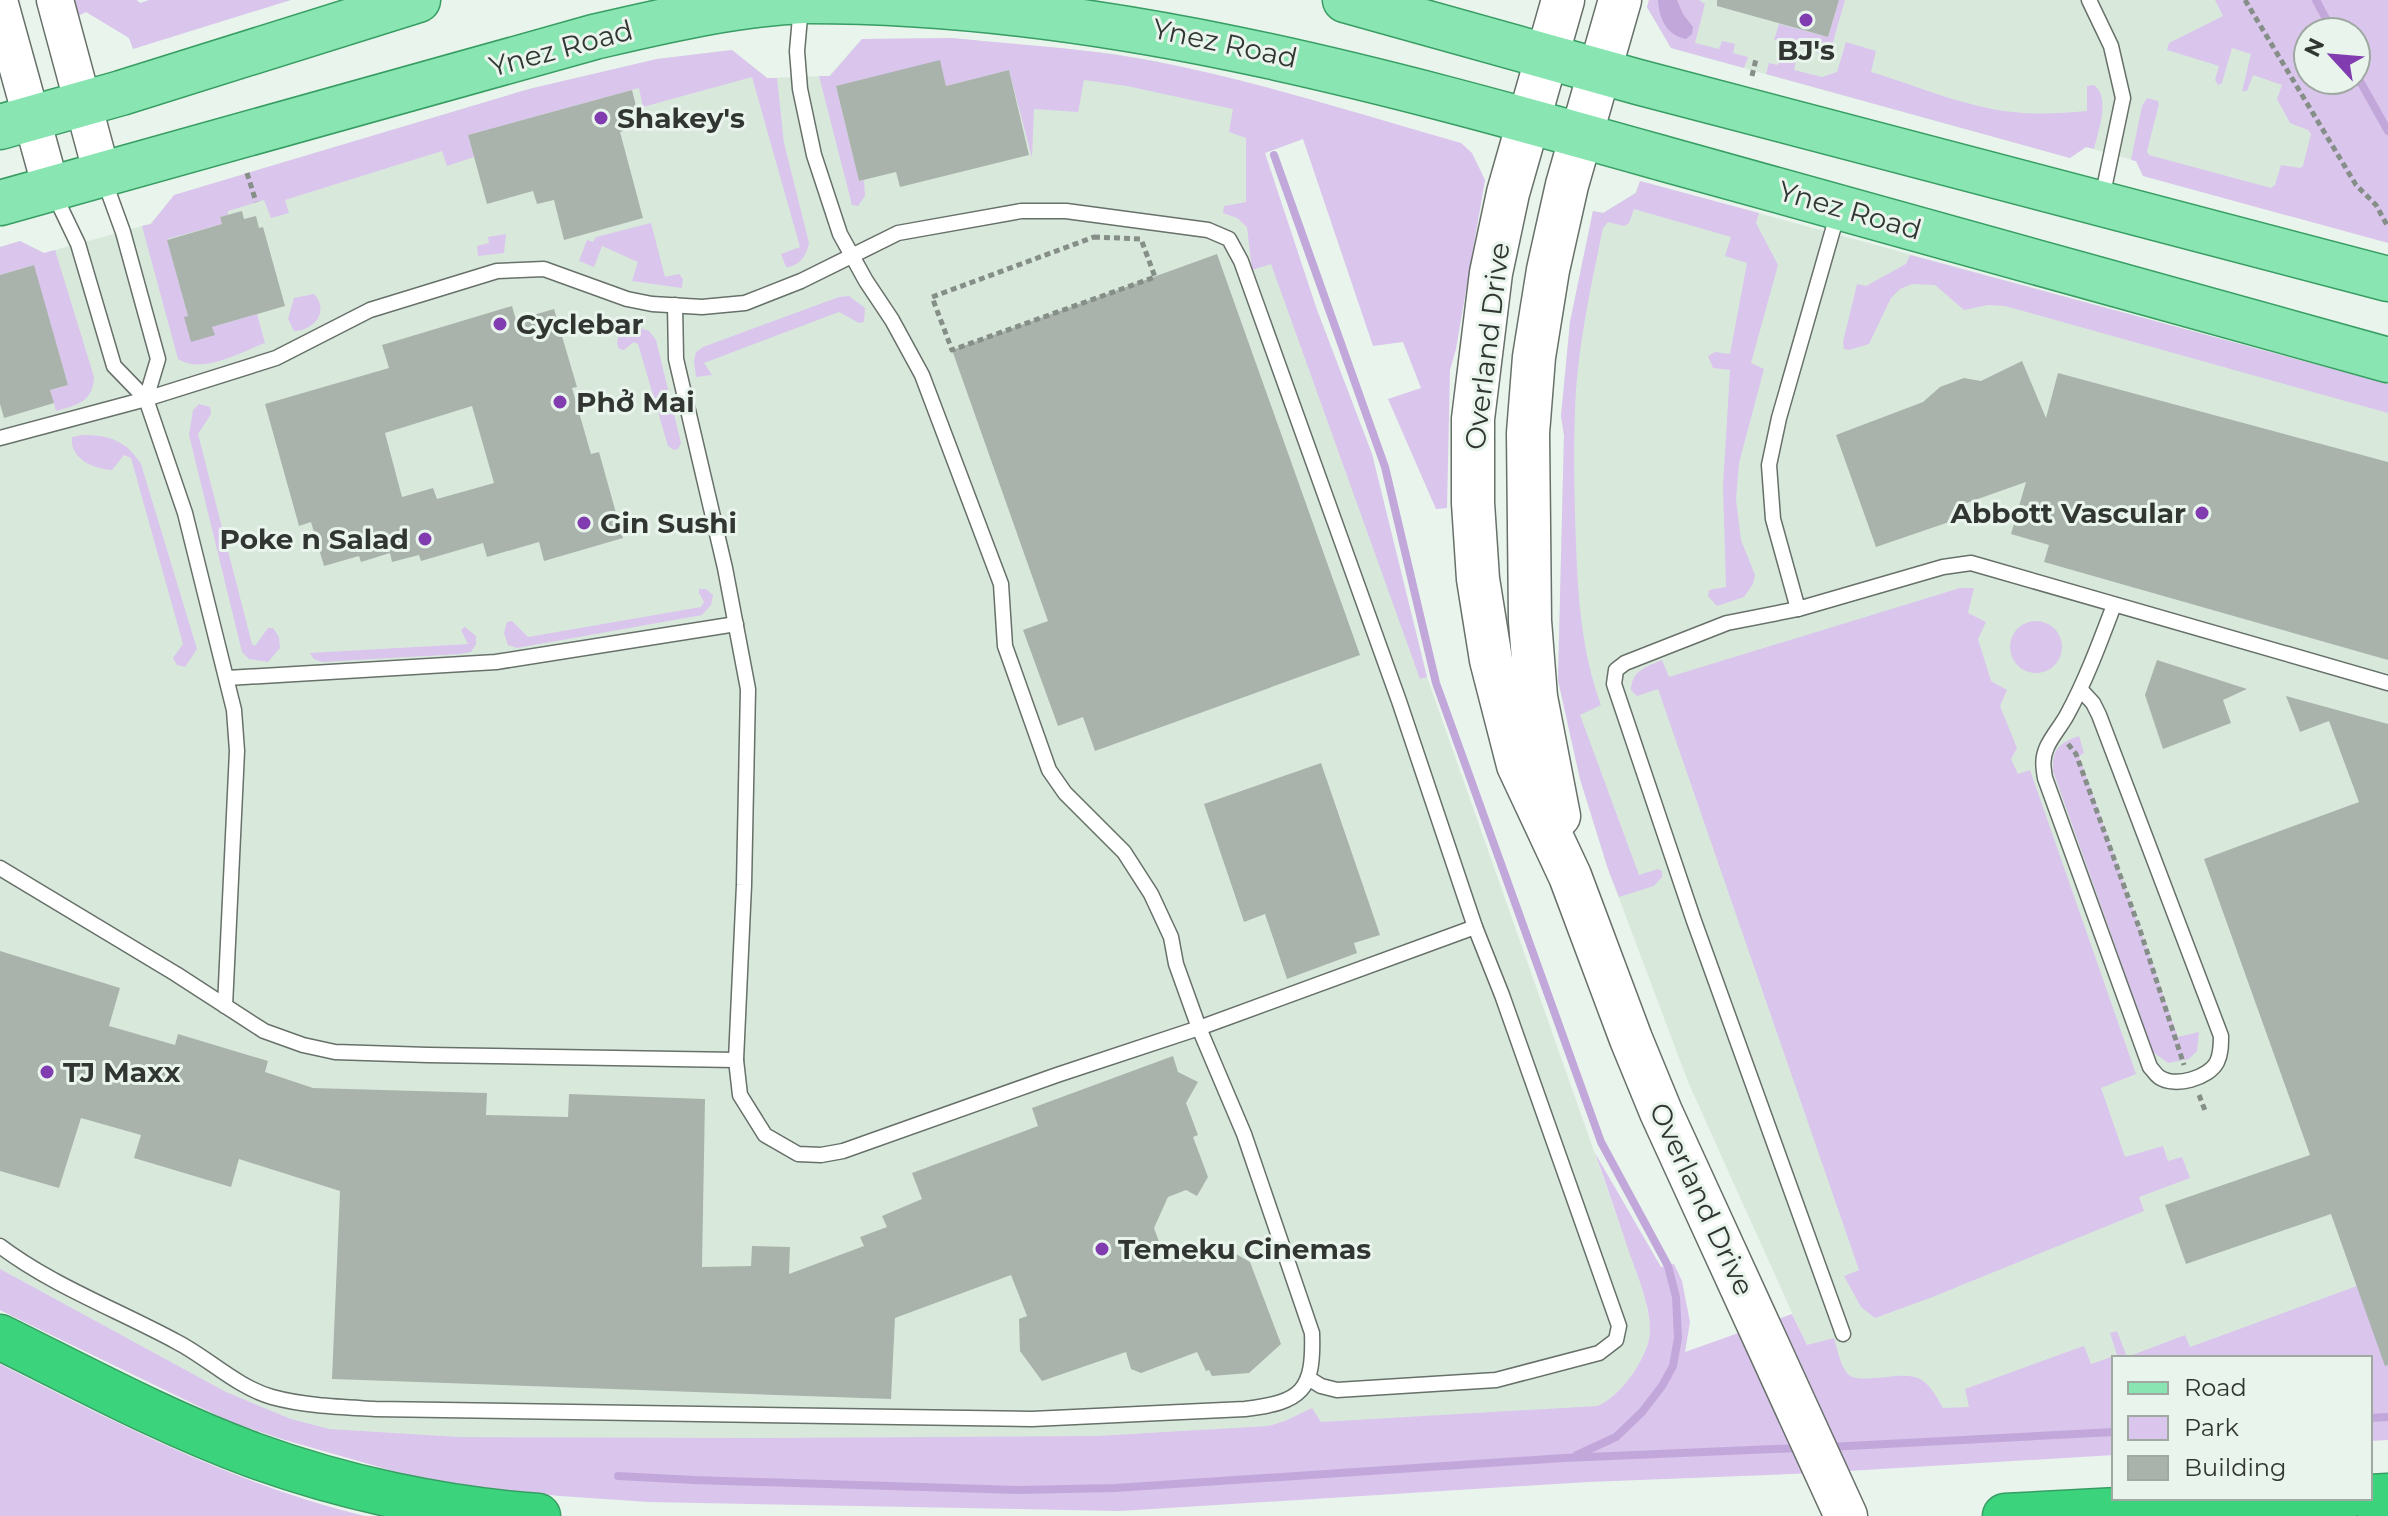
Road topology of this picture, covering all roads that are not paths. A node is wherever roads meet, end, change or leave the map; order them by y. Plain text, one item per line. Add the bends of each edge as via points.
1 (55, 0) edge
2 (418, 0) edge
3 (801, 0) edge
4 (1345, 0) edge
5 (1563, 0) edge
6 (1620, 0) edge
7 (2089, 0) edge
8 (0, 4) edge
9 (1548, 56) junction
10 (1601, 71) junction
11 (84, 104) junction
12 (1528, 119) junction
13 (17, 123) edge
14 (1582, 135) junction
15 (102, 174) junction
16 (51, 188) junction
17 (0, 203) edge
18 (2101, 203) junction
19 (1840, 207) junction
20 (851, 255) junction
21 (2388, 279) edge
22 (675, 305) junction
23 (2388, 360) edge
24 (146, 399) junction
25 (0, 438) edge
26 (2114, 605) junction
27 (1798, 609) junction
28 (736, 624) junction
29 (227, 678) junction
30 (2388, 683) edge
31 (2080, 689) junction
32 (0, 868) edge
33 (1570, 876) junction
34 (1475, 927) junction
35 (225, 1006) junction
36 (1199, 1028) junction
37 (736, 1060) junction
38 (0, 1246) edge
39 (1843, 1334) dead end
40 (0, 1337) edge
41 (1308, 1378) junction
42 (2305, 1500) edge
43 (538, 1516) edge
44 (1846, 1516) edge
45 (2005, 1516) edge

1 - 11 street
2 - 11 main road
3 - 12 main road, Ynez Road via 968,4 1135,24 1318,63
3 - 15 main road, Ynez Road via 594,37
3 - 20 lane via 800,89 814,155
4 - 9 main road
5 - 9 main road, Overland Drive
6 - 10 main road, Overland Drive
7 - 18 lane via 2111,46 2123,98
8 - 13 street
9 - 10 main road
9 - 12 main road, Overland Drive
10 - 14 main road, Overland Drive
10 - 18 main road
11 - 13 main road
11 - 15 street
12 - 14 main road, Ynez Road
12 - 33 main road, Overland Drive via 1491,273 1473,419 1473,503 1491,660 1514,750
13 - 16 street
14 - 19 main road, Ynez Road
14 - 33 main road, Overland Drive via 1548,270 1528,433 1536,697
15 - 16 main road, Ynez Road
15 - 24 lane via 158,359
16 - 17 main road, Ynez Road
16 - 24 lane via 78,244 114,366
18 - 21 main road
19 - 23 main road, Ynez Road
19 - 27 lane via 1769,465 1773,519
20 - 22 lane via 745,303
20 - 34 lane via 898,233 1021,211 1159,222 1229,239 1399,701
20 - 36 lane via 922,375 1001,584 1005,646 1049,770 1124,852 1151,894 1171,937
22 - 24 lane via 627,299 544,269 497,271 370,310 276,358
22 - 28 lane via 676,359
24 - 25 lane
24 - 29 lane via 185,513
26 - 27 lane via 1971,563
26 - 30 lane
26 - 31 lane
27 - 39 lane via 1727,623 1625,663 1616,670 1614,684
28 - 29 lane via 496,662
28 - 37 lane via 748,689
29 - 35 lane via 237,751
31 - 31 lane via 2099,715 2221,1036 2219,1060 2211,1071 2193,1079 2171,1082 2150,1067 2045,778 2042,762 2048,745
32 - 35 lane
33 - 44 main road, Overland Drive via 1661,1112
34 - 36 lane
34 - 41 lane via 1619,1326 1616,1340 1599,1353 1496,1380 1337,1390
35 - 37 lane via 264,1031 335,1052
36 - 37 lane via 821,1155 798,1154 765,1135 740,1095
36 - 41 lane via 1244,1134 1312,1333
38 - 41 lane via 27,1266 180,1343 248,1386 305,1404 1032,1419 1276,1406 1299,1395
40 - 43 highway via 184,1428 255,1456 420,1499
42 - 45 highway

